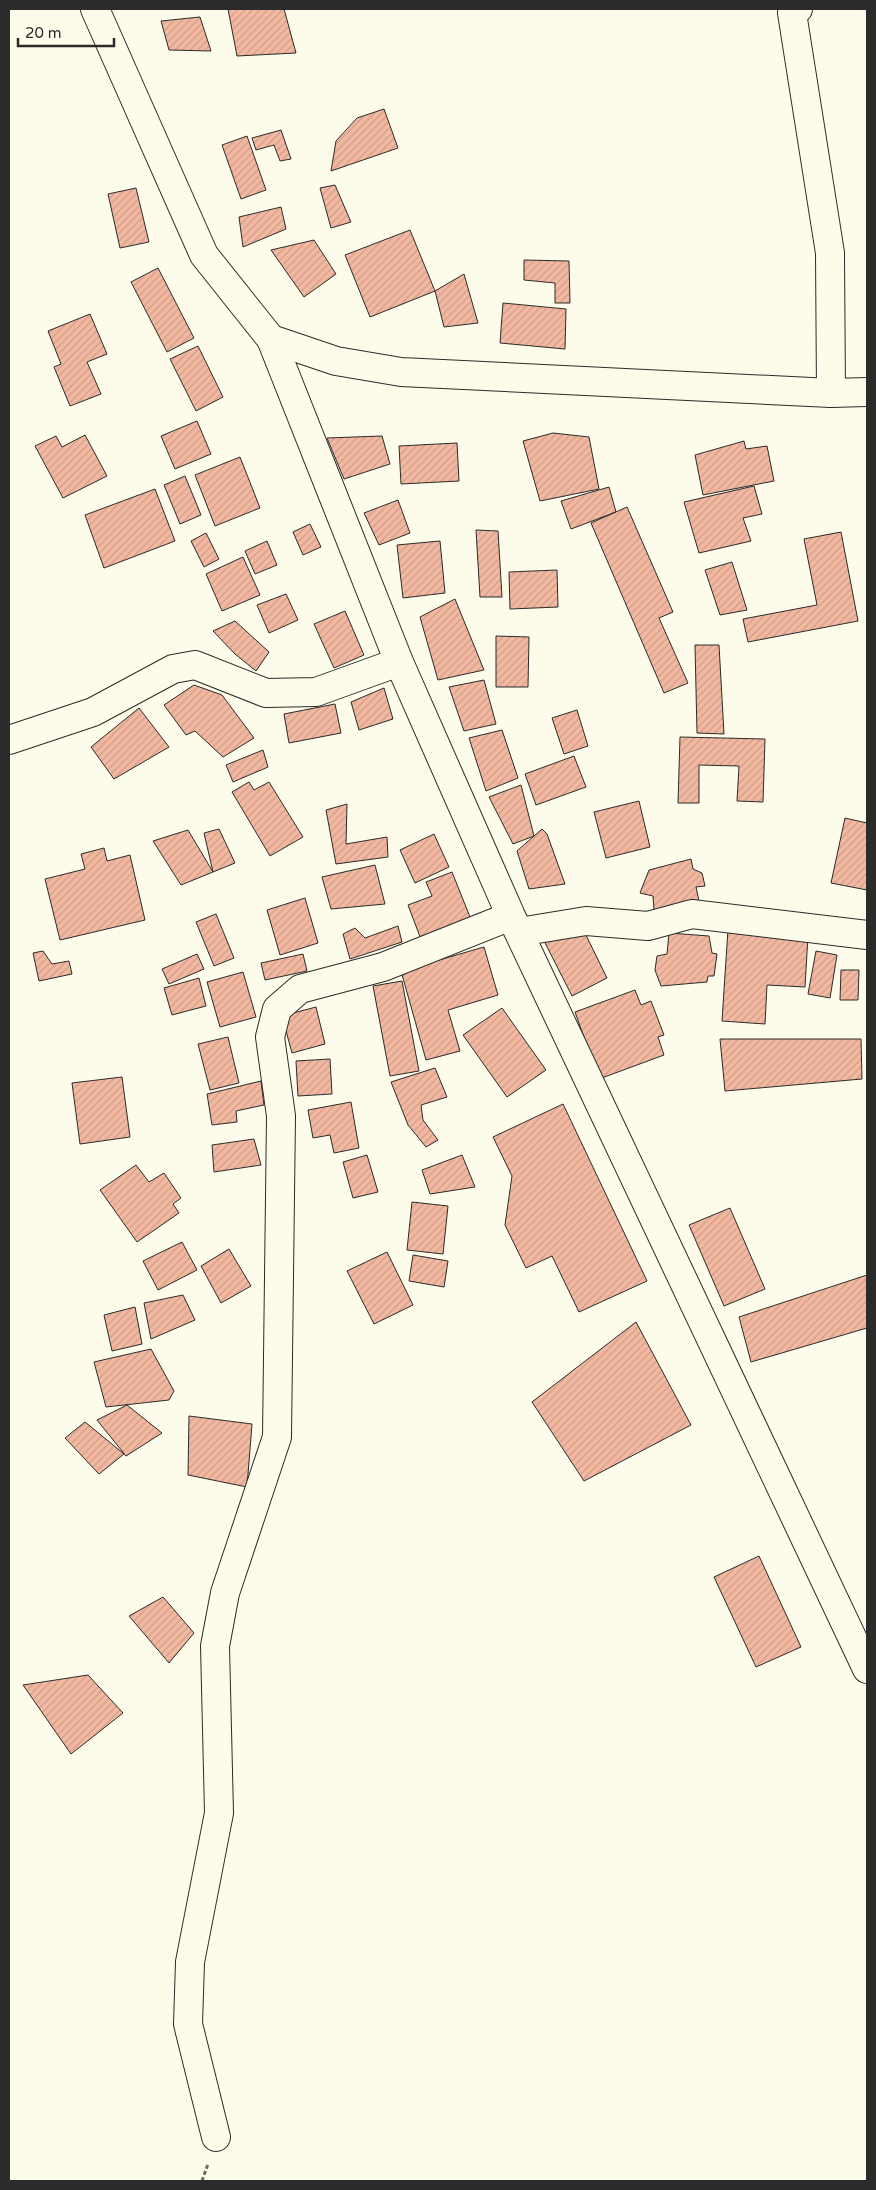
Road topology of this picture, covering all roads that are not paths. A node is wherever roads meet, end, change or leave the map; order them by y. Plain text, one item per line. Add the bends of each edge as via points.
1 (95, 9) edge
2 (798, 9) edge
3 (271, 339) junction
4 (867, 392) edge
5 (831, 393) junction
6 (399, 662) junction
7 (9, 740) edge
8 (515, 924) junction
9 (867, 935) edge
10 (867, 1669) edge
11 (216, 2137) dead end

1 - 3 street via 204,255
2 - 5 street via 792,14 830,253
3 - 5 street via 336,361 402,372
3 - 6 street
4 - 5 street
6 - 7 street via 316,692 266,693 196,665 173,669 93,712
6 - 8 street
8 - 9 street via 586,921 648,926 692,914
8 - 10 street
8 - 11 street via 383,967 300,989 277,1009 270,1037 281,1116 277,1436 225,1593 215,1646 219,1813 190,1962 188,2024

